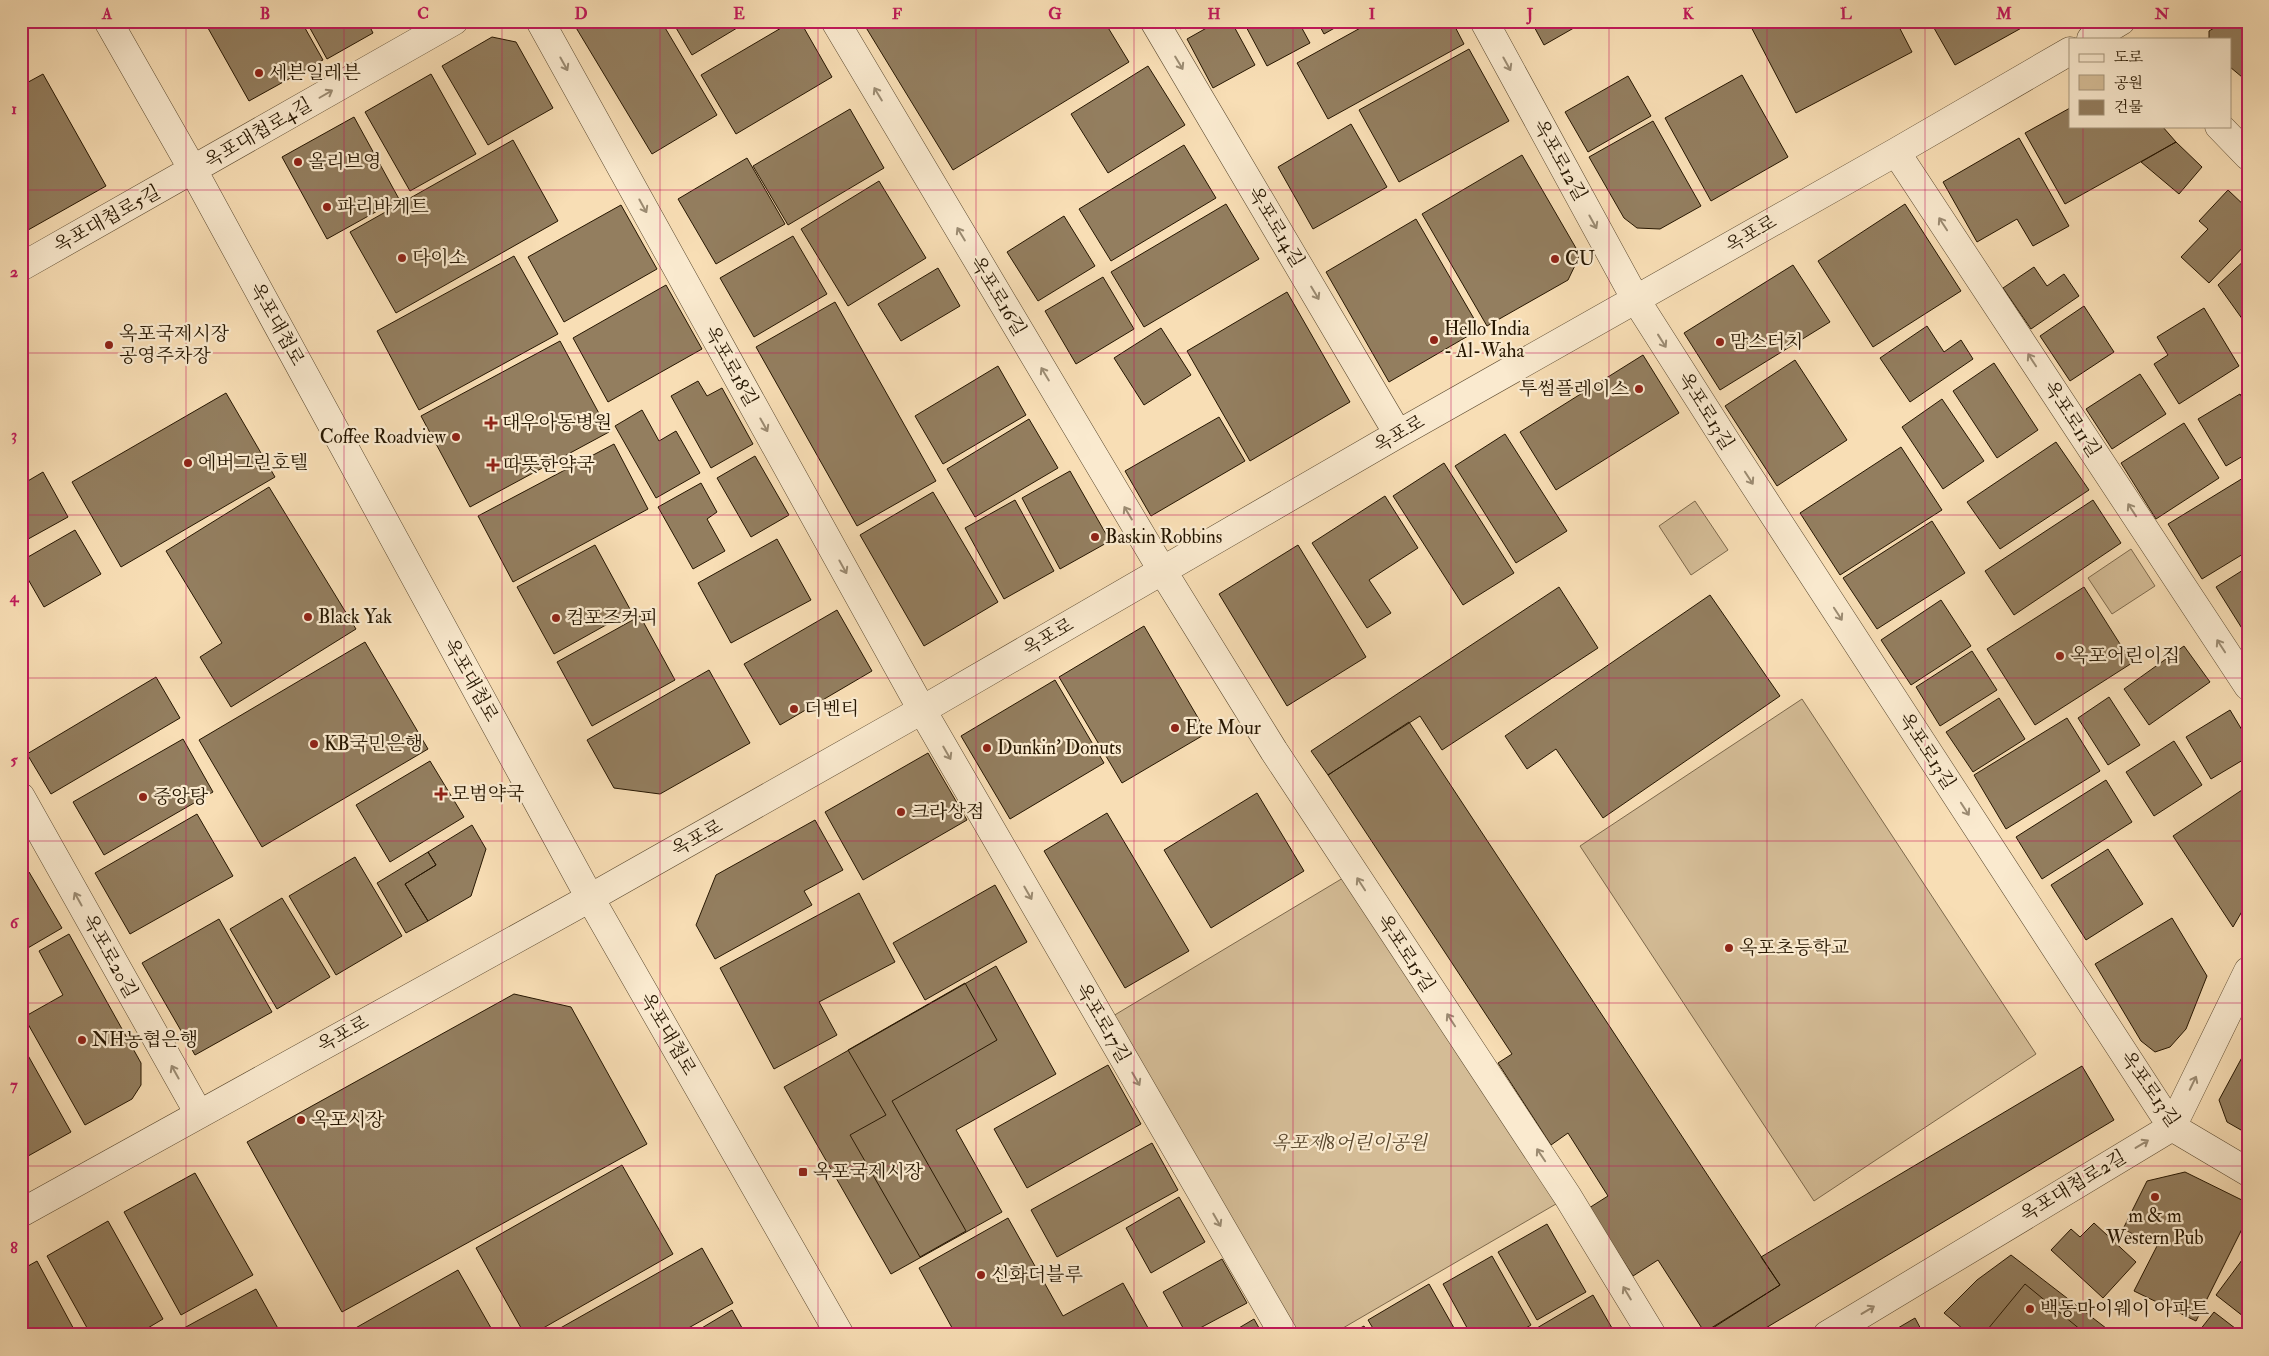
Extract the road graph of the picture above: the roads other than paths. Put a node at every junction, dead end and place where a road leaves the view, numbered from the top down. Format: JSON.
{"nodes":[{"id":1,"x":108,"y":21,"type":"edge"},
{"id":2,"x":454,"y":21,"type":"edge"},
{"id":3,"x":540,"y":21,"type":"edge"},
{"id":4,"x":835,"y":21,"type":"edge"},
{"id":5,"x":1154,"y":21,"type":"edge"},
{"id":6,"x":1484,"y":21,"type":"edge"},
{"id":7,"x":2121,"y":26,"type":"edge"},
{"id":8,"x":2092,"y":38,"type":"edge"},
{"id":9,"x":2069,"y":51,"type":"edge"},
{"id":10,"x":2221,"y":128,"type":"edge"},
{"id":11,"x":1896,"y":152,"type":"junction"},
{"id":12,"x":2248,"y":156,"type":"edge"},
{"id":13,"x":193,"y":170,"type":"junction"},
{"id":14,"x":21,"y":267,"type":"edge"},
{"id":15,"x":1636,"y":300,"type":"junction"},
{"id":16,"x":1398,"y":434,"type":"junction"},
{"id":17,"x":1162,"y":570,"type":"junction"},
{"id":18,"x":2248,"y":686,"type":"edge"},
{"id":19,"x":922,"y":710,"type":"junction"},
{"id":20,"x":21,"y":797,"type":"edge"},
{"id":21,"x":590,"y":898,"type":"junction"},
{"id":22,"x":2248,"y":971,"type":"edge"},
{"id":23,"x":198,"y":1114,"type":"junction"},
{"id":24,"x":2172,"y":1127,"type":"junction"},
{"id":25,"x":2248,"y":1172,"type":"edge"},
{"id":26,"x":21,"y":1213,"type":"edge"},
{"id":27,"x":840,"y":1335,"type":"edge"},
{"id":28,"x":1284,"y":1335,"type":"edge"},
{"id":29,"x":1652,"y":1335,"type":"edge"},
{"id":30,"x":1827,"y":1335,"type":"edge"}],
"edges":[{"from":1,"to":13,"type":"street","name":"옥포대첩로"},
{"from":13,"to":2,"type":"street","name":"옥포대첩로4길","one_way":true},
{"from":3,"to":19,"type":"street","name":"옥포로18길","one_way":true},
{"from":17,"to":4,"type":"street","name":"옥포로16길","one_way":true},
{"from":5,"to":16,"type":"street","name":"옥포로14길","one_way":true},
{"from":6,"to":15,"type":"street","name":"옥포로12길","one_way":true},
{"from":7,"to":8,"type":"street"},
{"from":9,"to":11,"type":"street","name":"옥포로"},
{"from":10,"to":12,"type":"street"},
{"from":11,"to":15,"type":"street","name":"옥포로"},
{"from":18,"to":11,"type":"street","name":"옥포로11길","one_way":true},
{"from":13,"to":14,"type":"street","name":"옥포대첩로5길"},
{"from":13,"to":21,"type":"street","name":"옥포대첩로"},
{"from":15,"to":16,"type":"street","name":"옥포로"},
{"from":15,"to":24,"type":"street","name":"옥포로13길","one_way":true},
{"from":16,"to":17,"type":"street","name":"옥포로"},
{"from":17,"to":19,"type":"street","name":"옥포로"},
{"from":29,"to":17,"type":"street","name":"옥포로15길","one_way":true},
{"from":19,"to":21,"type":"street","name":"옥포로"},
{"from":19,"to":28,"type":"street","name":"옥포로17길","one_way":true},
{"from":23,"to":20,"type":"street","name":"옥포로20길","one_way":true},
{"from":21,"to":23,"type":"street","name":"옥포로"},
{"from":21,"to":27,"type":"street","name":"옥포대첩로"},
{"from":24,"to":22,"type":"street","one_way":true},
{"from":23,"to":26,"type":"street","name":"옥포로"},
{"from":24,"to":25,"type":"street","name":"옥포로13길"},
{"from":30,"to":24,"type":"street","name":"옥포대첩로2길","one_way":true}]}
